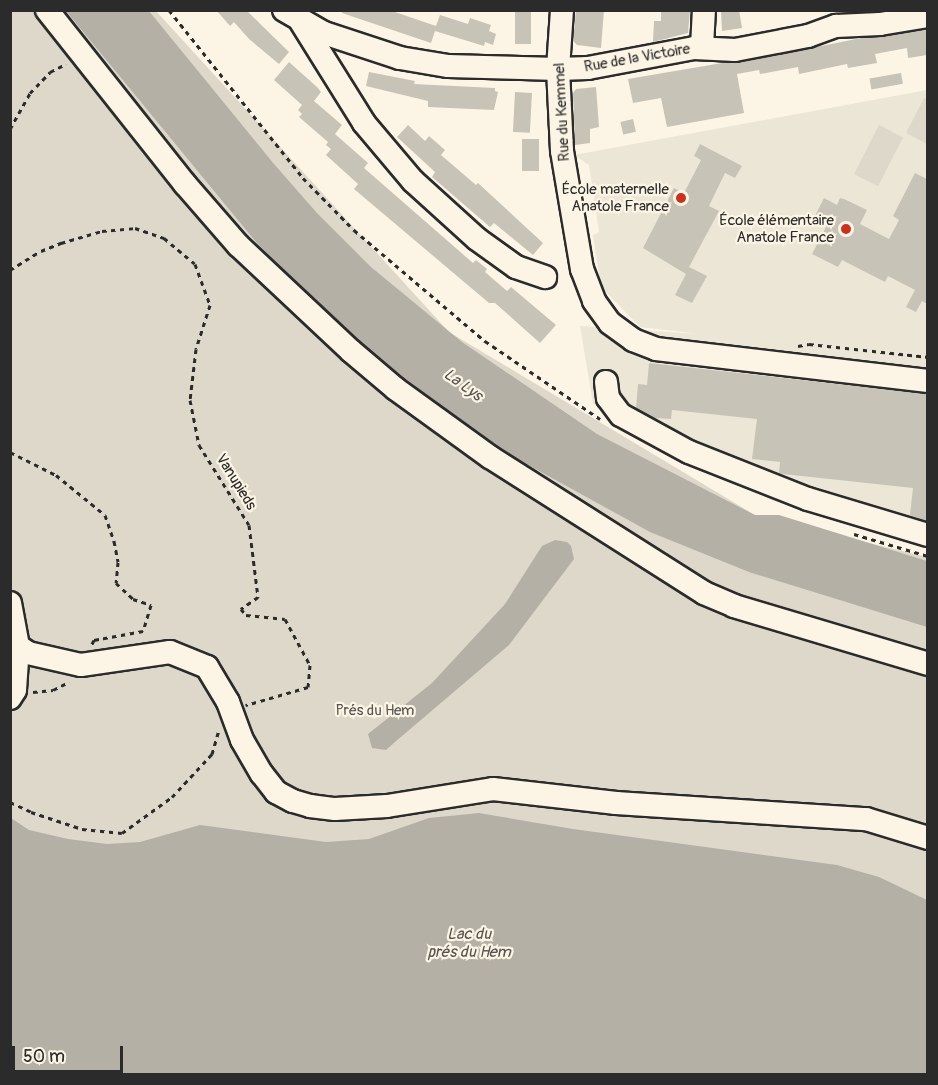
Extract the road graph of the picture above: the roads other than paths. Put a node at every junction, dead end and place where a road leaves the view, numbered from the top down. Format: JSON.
{"nodes":[{"id":1,"x":47,"y":10,"type":"edge"},
{"id":2,"x":562,"y":10,"type":"edge"},
{"id":3,"x":705,"y":10,"type":"edge"},
{"id":4,"x":292,"y":16,"type":"edge"},
{"id":5,"x":927,"y":16,"type":"edge"},
{"id":6,"x":837,"y":18,"type":"edge"},
{"id":7,"x":702,"y":47,"type":"junction"},
{"id":8,"x":558,"y":69,"type":"junction"},
{"id":9,"x":545,"y":277,"type":"dead end"},
{"id":10,"x":771,"y":362,"type":"junction"},
{"id":11,"x":927,"y":369,"type":"edge"},
{"id":12,"x":927,"y":381,"type":"edge"},
{"id":13,"x":606,"y":382,"type":"dead end"},
{"id":14,"x":927,"y":536,"type":"edge"},
{"id":15,"x":10,"y":603,"type":"edge"},
{"id":16,"x":18,"y":646,"type":"junction"},
{"id":17,"x":927,"y":664,"type":"edge"},
{"id":18,"x":19,"y":696,"type":"edge"},
{"id":19,"x":927,"y":838,"type":"edge"}],
"edges":[{"from":1,"to":17,"type":"street"},
{"from":2,"to":8,"type":"street","name":"Rue du Kemmel"},
{"from":3,"to":7,"type":"street"},
{"from":4,"to":8,"type":"street","name":"Rue de la Victoire"},
{"from":4,"to":9,"type":"street"},
{"from":5,"to":6,"type":"street","name":"Rue de la Victoire"},
{"from":6,"to":7,"type":"street","name":"Rue de la Victoire"},
{"from":7,"to":8,"type":"street","name":"Rue de la Victoire"},
{"from":8,"to":10,"type":"street","name":"Rue du Kemmel"},
{"from":10,"to":11,"type":"street","name":"Rue du Kemmel"},
{"from":10,"to":12,"type":"street","name":"Rue du Kemmel"},
{"from":13,"to":14,"type":"street"},
{"from":15,"to":16,"type":"street"},
{"from":16,"to":18,"type":"street"},
{"from":16,"to":19,"type":"street"}]}
